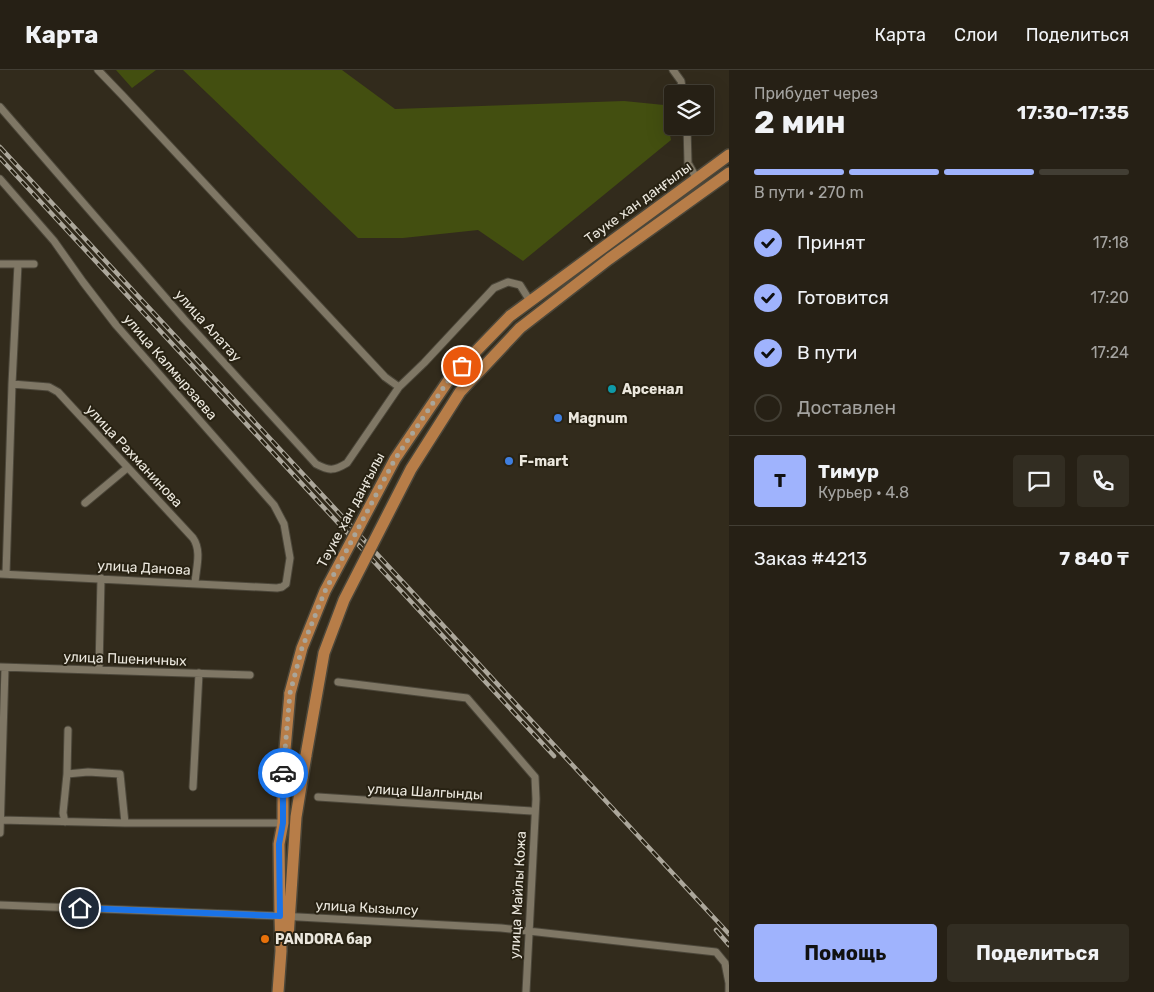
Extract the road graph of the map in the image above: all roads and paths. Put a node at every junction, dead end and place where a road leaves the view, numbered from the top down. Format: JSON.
{"nodes":[{"id":1,"x":98,"y":70,"type":"edge"},
{"id":2,"x":673,"y":70,"type":"edge"},
{"id":3,"x":682,"y":85,"type":"edge"},
{"id":4,"x":0,"y":107,"type":"edge"},
{"id":5,"x":687,"y":135,"type":"edge"},
{"id":6,"x":729,"y":155,"type":"edge"},
{"id":7,"x":715,"y":166,"type":"junction"},
{"id":8,"x":726,"y":175,"type":"edge"},
{"id":9,"x":697,"y":178,"type":"junction"},
{"id":10,"x":0,"y":179,"type":"edge"},
{"id":11,"x":0,"y":264,"type":"edge"},
{"id":12,"x":18,"y":264,"type":"junction"},
{"id":13,"x":34,"y":264,"type":"dead end"},
{"id":14,"x":530,"y":301,"type":"junction"},
{"id":15,"x":12,"y":384,"type":"junction"},
{"id":16,"x":399,"y":387,"type":"junction"},
{"id":17,"x":127,"y":468,"type":"junction"},
{"id":18,"x":86,"y":503,"type":"dead end"},
{"id":19,"x":3,"y":574,"type":"edge"},
{"id":20,"x":102,"y":578,"type":"junction"},
{"id":21,"x":195,"y":583,"type":"junction"},
{"id":22,"x":286,"y":584,"type":"joint"},
{"id":23,"x":2,"y":667,"type":"edge"},
{"id":24,"x":98,"y":670,"type":"junction"},
{"id":25,"x":199,"y":673,"type":"junction"},
{"id":26,"x":250,"y":675,"type":"dead end"},
{"id":27,"x":338,"y":682,"type":"dead end"},
{"id":28,"x":68,"y":730,"type":"dead end"},
{"id":29,"x":67,"y":774,"type":"junction"},
{"id":30,"x":193,"y":787,"type":"dead end"},
{"id":31,"x":318,"y":798,"type":"dead end"},
{"id":32,"x":532,"y":811,"type":"dead end"},
{"id":33,"x":0,"y":820,"type":"edge"},
{"id":34,"x":64,"y":822,"type":"junction"},
{"id":35,"x":126,"y":823,"type":"junction"},
{"id":36,"x":283,"y":823,"type":"junction"},
{"id":37,"x":0,"y":832,"type":"edge"},
{"id":38,"x":0,"y":905,"type":"edge"},
{"id":39,"x":286,"y":914,"type":"junction"},
{"id":40,"x":529,"y":931,"type":"junction"},
{"id":41,"x":278,"y":992,"type":"edge"},
{"id":42,"x":286,"y":992,"type":"edge"},
{"id":43,"x":526,"y":992,"type":"edge"},
{"id":44,"x":729,"y":992,"type":"edge"}],
"edges":[{"from":1,"to":16,"type":"street"},
{"from":2,"to":3,"type":"street"},
{"from":4,"to":16,"type":"street","name":"улица Алатау"},
{"from":5,"to":9,"type":"street"},
{"from":6,"to":7,"type":"main road","name":"Тәуке хан даңғылы"},
{"from":7,"to":8,"type":"main road"},
{"from":7,"to":9,"type":"main road","name":"Тәуке хан даңғылы"},
{"from":8,"to":39,"type":"main road","name":"Тәуке хан даңғылы","bridge":true},
{"from":9,"to":14,"type":"main road","name":"Тәуке хан даңғылы"},
{"from":10,"to":22,"type":"street","name":"улица Калмырзаева"},
{"from":11,"to":12,"type":"street"},
{"from":12,"to":13,"type":"street"},
{"from":12,"to":15,"type":"street"},
{"from":14,"to":16,"type":"street","name":"улица Алатау"},
{"from":14,"to":36,"type":"main road","name":"Тәуке хан даңғылы","bridge":true},
{"from":15,"to":17,"type":"street","name":"улица Рахманинова"},
{"from":15,"to":19,"type":"street"},
{"from":17,"to":18,"type":"street"},
{"from":17,"to":21,"type":"street","name":"улица Рахманинова"},
{"from":19,"to":20,"type":"street","name":"улица Данова"},
{"from":20,"to":21,"type":"street","name":"улица Данова"},
{"from":20,"to":24,"type":"street"},
{"from":21,"to":22,"type":"street","name":"улица Данова"},
{"from":23,"to":24,"type":"street","name":"улица Пшеничных"},
{"from":23,"to":33,"type":"street"},
{"from":24,"to":25,"type":"street","name":"улица Пшеничных"},
{"from":25,"to":26,"type":"street","name":"улица Пшеничных"},
{"from":25,"to":30,"type":"street"},
{"from":27,"to":40,"type":"street","name":"улица Майлы Кожа"},
{"from":28,"to":29,"type":"street"},
{"from":29,"to":34,"type":"street"},
{"from":29,"to":35,"type":"street"},
{"from":31,"to":32,"type":"street","name":"улица Шалгынды"},
{"from":33,"to":34,"type":"street"},
{"from":33,"to":37,"type":"street"},
{"from":34,"to":35,"type":"street"},
{"from":35,"to":36,"type":"street"},
{"from":36,"to":39,"type":"main road","name":"Тәуке хан даңғылы"},
{"from":38,"to":39,"type":"street","name":"улица Кызылсу"},
{"from":39,"to":40,"type":"street","name":"улица Кызылсу"},
{"from":39,"to":41,"type":"main road","name":"Тәуке хан даңғылы"},
{"from":39,"to":42,"type":"main road","name":"Тәуке хан даңғылы"},
{"from":40,"to":43,"type":"street","name":"улица Майлы Кожа"},
{"from":40,"to":44,"type":"street","name":"улица Кызылсу"}]}
